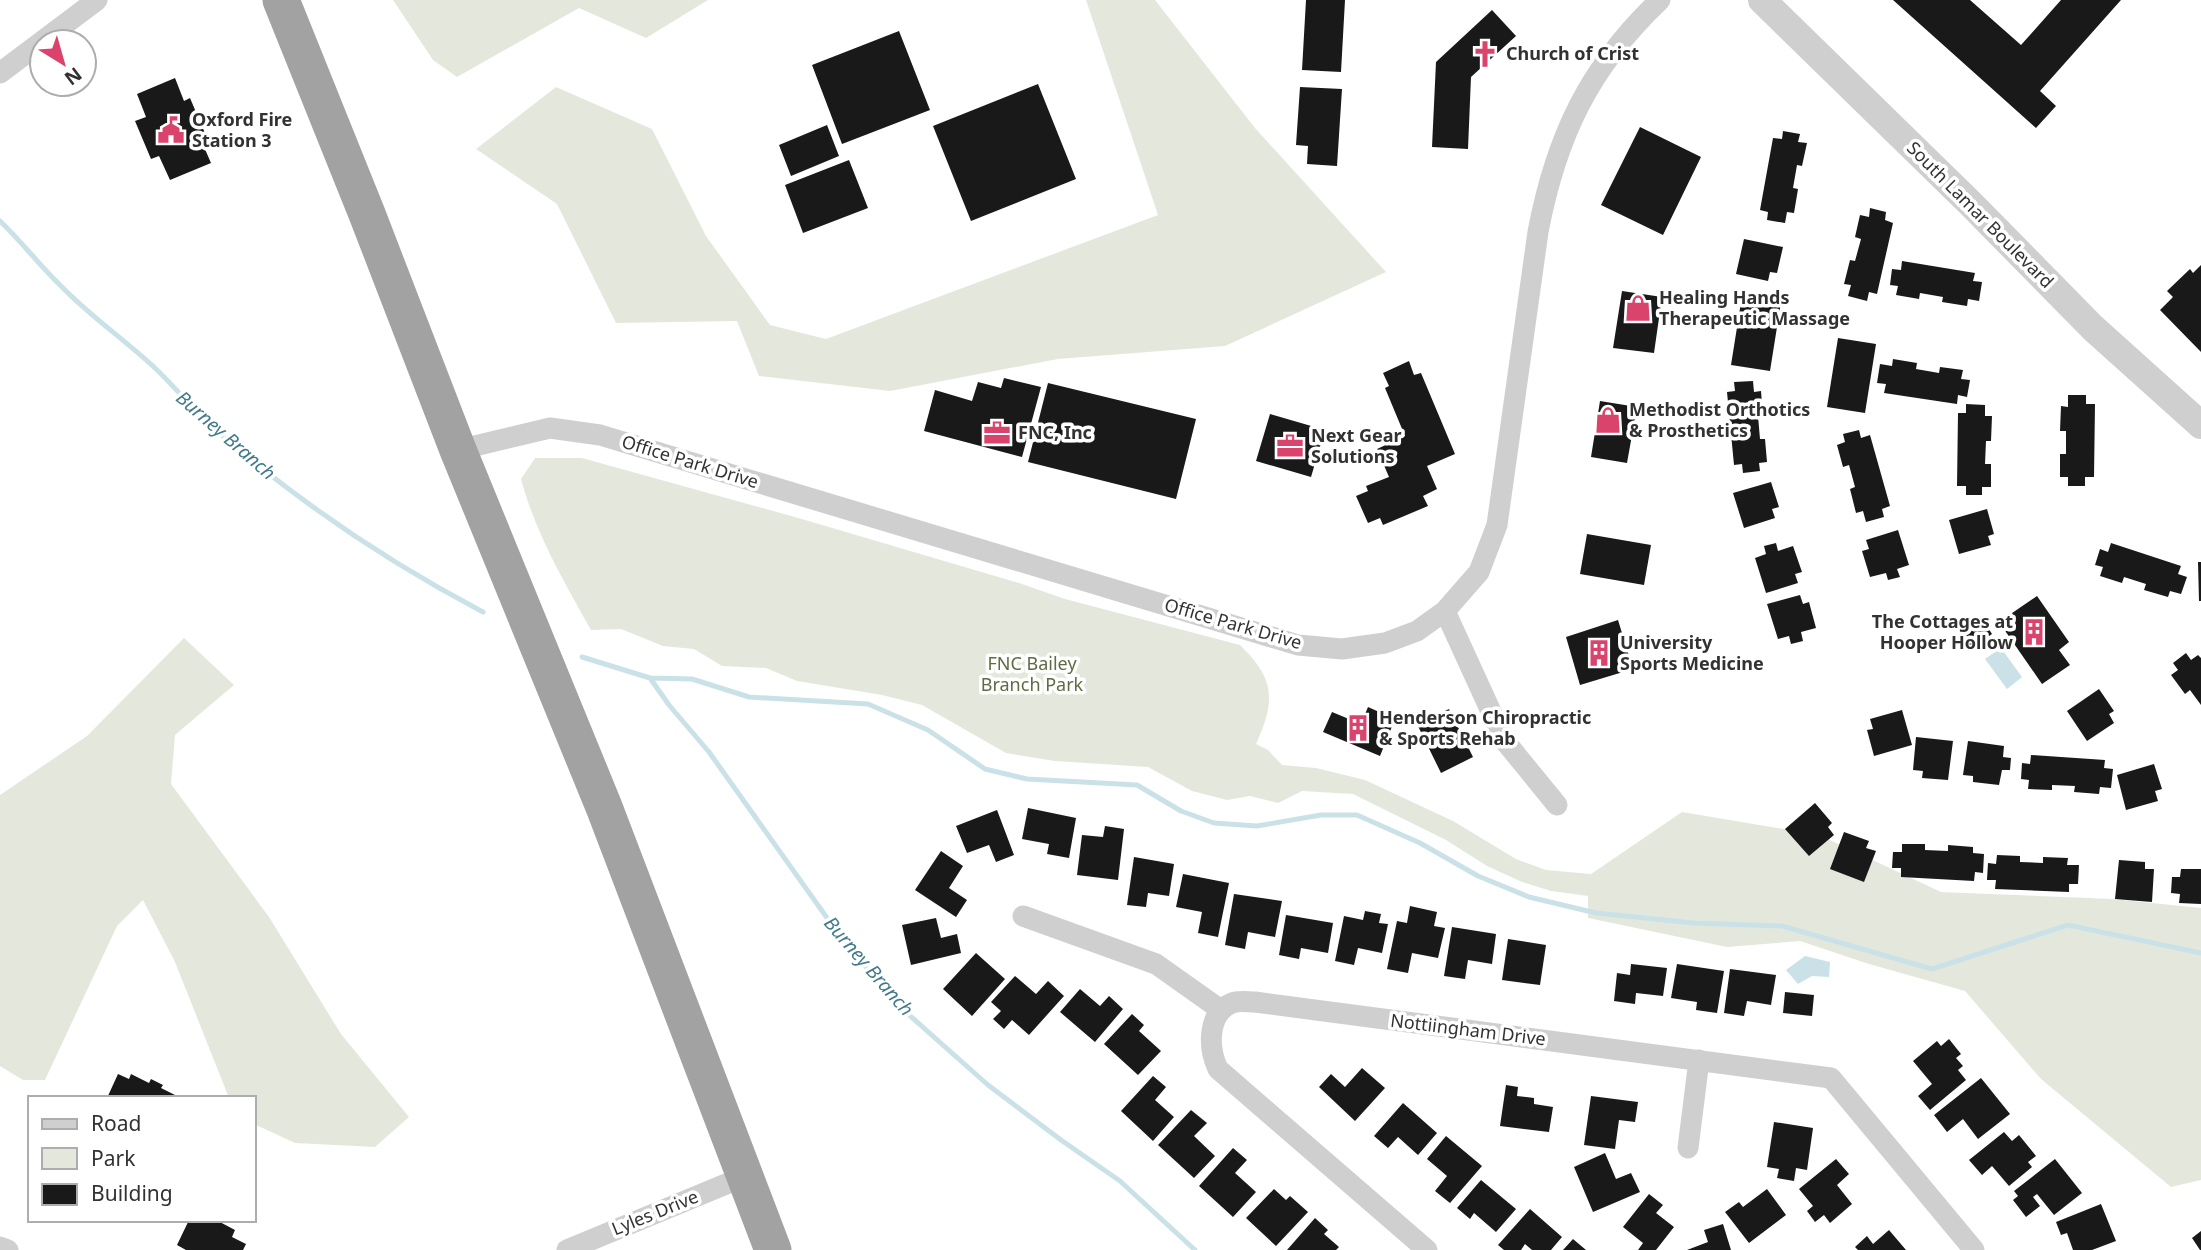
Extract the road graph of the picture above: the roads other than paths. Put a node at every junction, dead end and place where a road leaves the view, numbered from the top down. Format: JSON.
{"nodes":[{"id":1,"x":97,"y":0,"type":"edge"},
{"id":2,"x":281,"y":0,"type":"edge"},
{"id":3,"x":1660,"y":0,"type":"edge"},
{"id":4,"x":1762,"y":0,"type":"edge"},
{"id":5,"x":0,"y":73,"type":"edge"},
{"id":6,"x":2201,"y":425,"type":"edge"},
{"id":7,"x":458,"y":450,"type":"junction"},
{"id":8,"x":1446,"y":611,"type":"junction"},
{"id":9,"x":1557,"y":805,"type":"dead end"},
{"id":10,"x":1023,"y":916,"type":"dead end"},
{"id":11,"x":1221,"y":1010,"type":"junction"},
{"id":12,"x":1699,"y":1060,"type":"junction"},
{"id":13,"x":1688,"y":1148,"type":"dead end"},
{"id":14,"x":743,"y":1177,"type":"junction"},
{"id":15,"x":0,"y":1247,"type":"edge"},
{"id":16,"x":8,"y":1250,"type":"edge"},
{"id":17,"x":566,"y":1250,"type":"edge"},
{"id":18,"x":773,"y":1250,"type":"edge"},
{"id":19,"x":1427,"y":1250,"type":"edge"},
{"id":20,"x":1973,"y":1250,"type":"edge"}],
"edges":[{"from":1,"to":5,"type":"street"},
{"from":2,"to":7,"type":"highway"},
{"from":3,"to":8,"type":"street","name":"Office Park Drive"},
{"from":4,"to":6,"type":"street","name":"South Lamar Boulevard"},
{"from":7,"to":8,"type":"street","name":"Office Park Drive"},
{"from":7,"to":14,"type":"highway"},
{"from":8,"to":9,"type":"street"},
{"from":10,"to":11,"type":"street"},
{"from":11,"to":12,"type":"street","name":"Nottiingham Drive"},
{"from":11,"to":19,"type":"street"},
{"from":12,"to":13,"type":"street"},
{"from":12,"to":20,"type":"street","name":"Nottiingham Drive"},
{"from":14,"to":17,"type":"street","name":"Lyles Drive"},
{"from":14,"to":18,"type":"highway"},
{"from":15,"to":16,"type":"street"}]}
